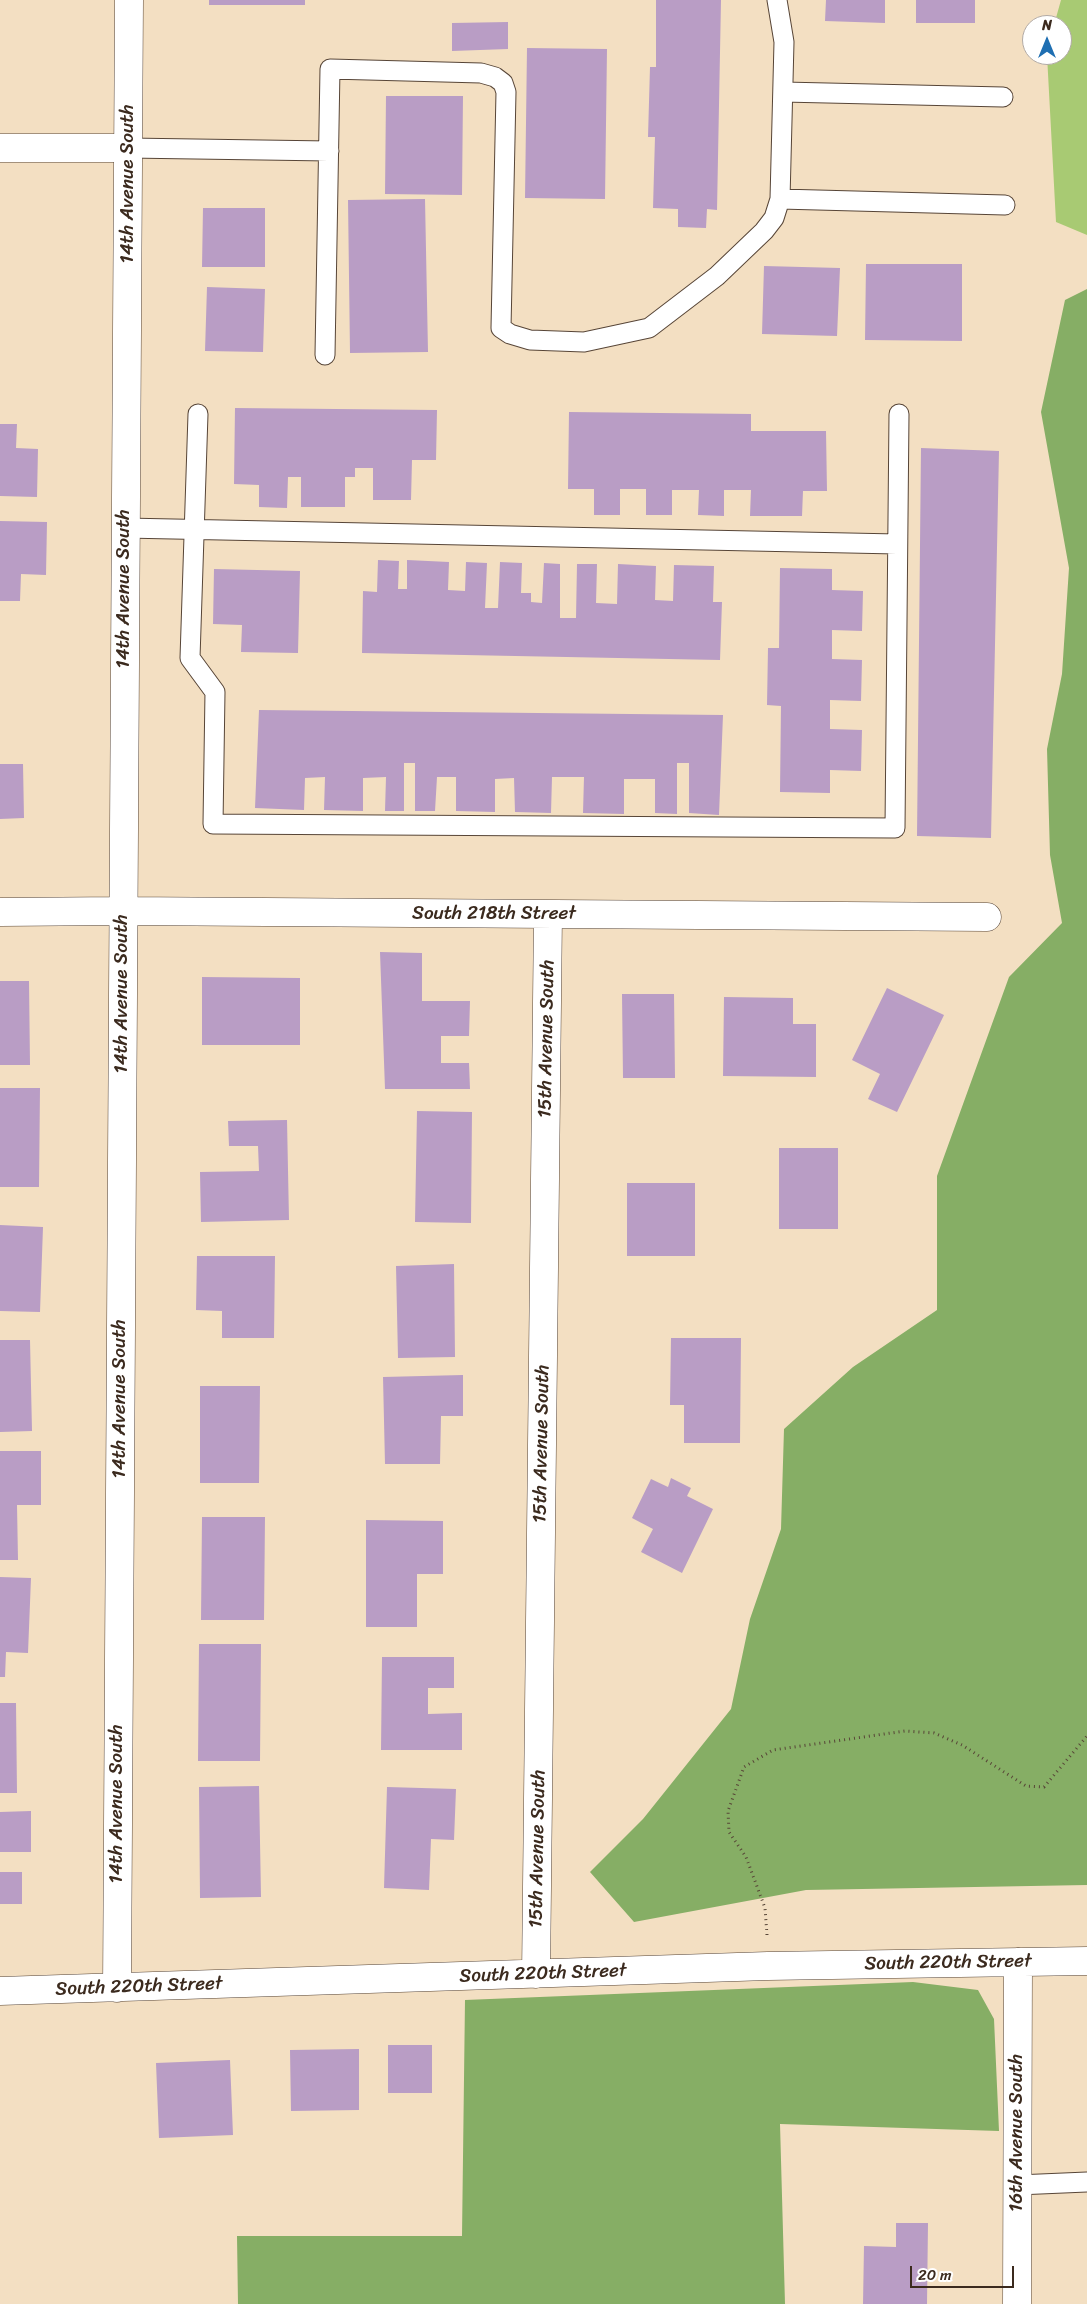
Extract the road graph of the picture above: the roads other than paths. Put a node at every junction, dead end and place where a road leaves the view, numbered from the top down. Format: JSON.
{"nodes":[{"id":1,"x":129,"y":0,"type":"edge"},
{"id":2,"x":776,"y":0,"type":"edge"},
{"id":3,"x":783,"y":92,"type":"junction"},
{"id":4,"x":1003,"y":97,"type":"dead end"},
{"id":5,"x":0,"y":148,"type":"edge"},
{"id":6,"x":128,"y":148,"type":"junction"},
{"id":7,"x":329,"y":151,"type":"junction"},
{"id":8,"x":780,"y":198,"type":"junction"},
{"id":9,"x":1005,"y":205,"type":"dead end"},
{"id":10,"x":325,"y":355,"type":"dead end"},
{"id":11,"x":198,"y":414,"type":"dead end"},
{"id":12,"x":899,"y":414,"type":"dead end"},
{"id":13,"x":125,"y":528,"type":"junction"},
{"id":14,"x":194,"y":529,"type":"junction"},
{"id":15,"x":898,"y":544,"type":"junction"},
{"id":16,"x":122,"y":911,"type":"junction"},
{"id":17,"x":0,"y":912,"type":"edge"},
{"id":18,"x":548,"y":914,"type":"junction"},
{"id":19,"x":987,"y":917,"type":"dead end"},
{"id":20,"x":1087,"y":1961,"type":"edge"},
{"id":21,"x":1018,"y":1962,"type":"junction"},
{"id":22,"x":536,"y":1974,"type":"junction"},
{"id":23,"x":116,"y":1988,"type":"junction"},
{"id":24,"x":0,"y":1991,"type":"edge"},
{"id":25,"x":1087,"y":2182,"type":"edge"},
{"id":26,"x":1017,"y":2185,"type":"junction"},
{"id":27,"x":1017,"y":2304,"type":"edge"}],
"edges":[{"from":1,"to":6,"type":"street","name":"14th Avenue South"},
{"from":2,"to":3,"type":"lane"},
{"from":3,"to":4,"type":"lane"},
{"from":3,"to":8,"type":"lane"},
{"from":5,"to":6,"type":"street"},
{"from":6,"to":7,"type":"lane"},
{"from":6,"to":13,"type":"street","name":"14th Avenue South"},
{"from":7,"to":8,"type":"lane"},
{"from":7,"to":10,"type":"lane"},
{"from":8,"to":9,"type":"lane"},
{"from":11,"to":14,"type":"lane"},
{"from":12,"to":15,"type":"lane"},
{"from":13,"to":14,"type":"lane"},
{"from":13,"to":16,"type":"street","name":"14th Avenue South"},
{"from":14,"to":15,"type":"lane"},
{"from":14,"to":15,"type":"lane"},
{"from":16,"to":17,"type":"street","name":"South 218th Street"},
{"from":16,"to":18,"type":"street","name":"South 218th Street"},
{"from":16,"to":23,"type":"street","name":"14th Avenue South"},
{"from":18,"to":19,"type":"street","name":"South 218th Street"},
{"from":18,"to":22,"type":"street","name":"15th Avenue South"},
{"from":20,"to":21,"type":"street","name":"South 220th Street"},
{"from":21,"to":22,"type":"street","name":"South 220th Street"},
{"from":21,"to":26,"type":"street","name":"16th Avenue South"},
{"from":22,"to":23,"type":"street","name":"South 220th Street"},
{"from":23,"to":24,"type":"street","name":"South 220th Street"},
{"from":25,"to":26,"type":"lane"},
{"from":26,"to":27,"type":"street","name":"16th Avenue South"}]}
